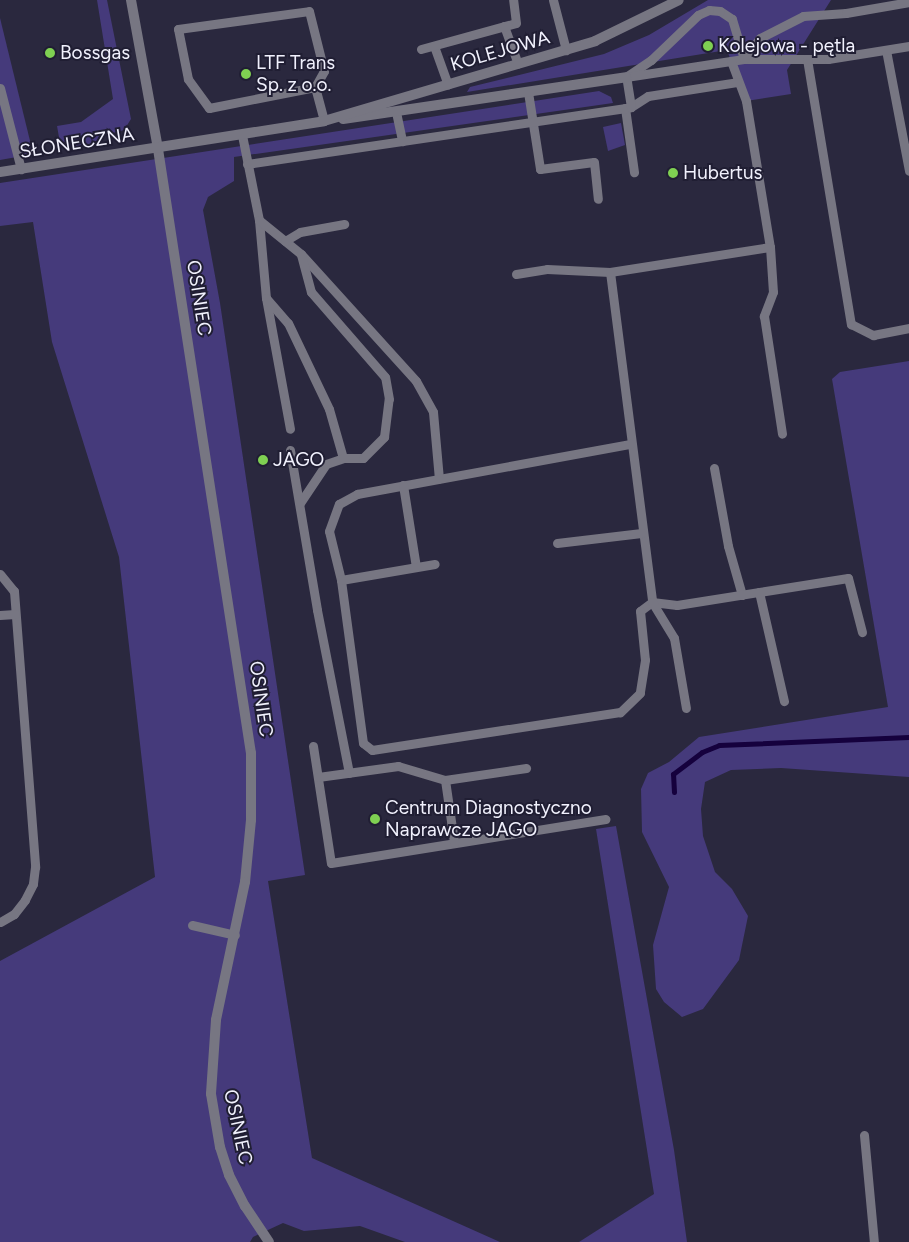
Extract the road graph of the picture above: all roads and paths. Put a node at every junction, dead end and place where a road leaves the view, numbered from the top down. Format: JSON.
{"nodes":[{"id":1,"x":131,"y":0,"type":"edge"},
{"id":2,"x":513,"y":0,"type":"edge"},
{"id":3,"x":679,"y":0,"type":"edge"},
{"id":4,"x":556,"y":1,"type":"edge"},
{"id":5,"x":909,"y":2,"type":"edge"},
{"id":6,"x":504,"y":26,"type":"junction"},
{"id":7,"x":434,"y":46,"type":"junction"},
{"id":8,"x":909,"y":46,"type":"edge"},
{"id":9,"x":421,"y":49,"type":"dead end"},
{"id":10,"x":566,"y":50,"type":"junction"},
{"id":11,"x":886,"y":50,"type":"junction"},
{"id":12,"x":744,"y":59,"type":"junction"},
{"id":13,"x":807,"y":59,"type":"junction"},
{"id":14,"x":731,"y":61,"type":"junction"},
{"id":15,"x":518,"y":64,"type":"junction"},
{"id":16,"x":626,"y":77,"type":"junction"},
{"id":17,"x":737,"y":82,"type":"junction"},
{"id":18,"x":448,"y":85,"type":"junction"},
{"id":19,"x":315,"y":87,"type":"junction"},
{"id":20,"x":0,"y":88,"type":"edge"},
{"id":21,"x":528,"y":92,"type":"junction"},
{"id":22,"x":628,"y":108,"type":"junction"},
{"id":23,"x":396,"y":112,"type":"junction"},
{"id":24,"x":324,"y":121,"type":"junction"},
{"id":25,"x":533,"y":122,"type":"junction"},
{"id":26,"x":242,"y":135,"type":"junction"},
{"id":27,"x":402,"y":141,"type":"junction"},
{"id":28,"x":158,"y":148,"type":"junction"},
{"id":29,"x":247,"y":164,"type":"junction"},
{"id":30,"x":21,"y":169,"type":"junction"},
{"id":31,"x":909,"y":171,"type":"edge"},
{"id":32,"x":0,"y":172,"type":"edge"},
{"id":33,"x":634,"y":172,"type":"dead end"},
{"id":34,"x":598,"y":199,"type":"dead end"},
{"id":35,"x":259,"y":220,"type":"junction"},
{"id":36,"x":344,"y":224,"type":"dead end"},
{"id":37,"x":285,"y":240,"type":"junction"},
{"id":38,"x":770,"y":247,"type":"junction"},
{"id":39,"x":301,"y":254,"type":"junction"},
{"id":40,"x":610,"y":272,"type":"junction"},
{"id":41,"x":516,"y":274,"type":"dead end"},
{"id":42,"x":266,"y":298,"type":"junction"},
{"id":43,"x":909,"y":328,"type":"edge"},
{"id":44,"x":290,"y":429,"type":"dead end"},
{"id":45,"x":782,"y":434,"type":"dead end"},
{"id":46,"x":630,"y":444,"type":"junction"},
{"id":47,"x":290,"y":450,"type":"dead end"},
{"id":48,"x":343,"y":458,"type":"junction"},
{"id":49,"x":714,"y":468,"type":"dead end"},
{"id":50,"x":438,"y":478,"type":"junction"},
{"id":51,"x":403,"y":485,"type":"junction"},
{"id":52,"x":300,"y":502,"type":"junction"},
{"id":53,"x":641,"y":533,"type":"junction"},
{"id":54,"x":557,"y":544,"type":"dead end"},
{"id":55,"x":435,"y":564,"type":"dead end"},
{"id":56,"x":416,"y":567,"type":"junction"},
{"id":57,"x":0,"y":574,"type":"edge"},
{"id":58,"x":341,"y":580,"type":"junction"},
{"id":59,"x":759,"y":592,"type":"junction"},
{"id":60,"x":742,"y":595,"type":"junction"},
{"id":61,"x":652,"y":602,"type":"junction"},
{"id":62,"x":15,"y":614,"type":"junction"},
{"id":63,"x":0,"y":615,"type":"edge"},
{"id":64,"x":862,"y":632,"type":"dead end"},
{"id":65,"x":784,"y":701,"type":"dead end"},
{"id":66,"x":686,"y":708,"type":"dead end"},
{"id":67,"x":313,"y":746,"type":"dead end"},
{"id":68,"x":526,"y":768,"type":"dead end"},
{"id":69,"x":349,"y":773,"type":"junction"},
{"id":70,"x":318,"y":778,"type":"junction"},
{"id":71,"x":445,"y":780,"type":"junction"},
{"id":72,"x":606,"y":819,"type":"dead end"},
{"id":73,"x":454,"y":842,"type":"junction"},
{"id":74,"x":0,"y":922,"type":"edge"},
{"id":75,"x":192,"y":926,"type":"dead end"},
{"id":76,"x":235,"y":935,"type":"junction"},
{"id":77,"x":864,"y":1135,"type":"dead end"},
{"id":78,"x":269,"y":1242,"type":"edge"},
{"id":79,"x":874,"y":1242,"type":"edge"}],
"edges":[{"from":1,"to":28,"type":"street","name":"OSINIEC"},
{"from":2,"to":6,"type":"lane"},
{"from":3,"to":10,"type":"street","name":"KOLEJOWA"},
{"from":4,"to":10,"type":"lane"},
{"from":5,"to":12,"type":"lane"},
{"from":6,"to":7,"type":"lane"},
{"from":6,"to":15,"type":"lane"},
{"from":7,"to":9,"type":"lane"},
{"from":7,"to":18,"type":"lane"},
{"from":8,"to":11,"type":"lane"},
{"from":10,"to":15,"type":"street","name":"KOLEJOWA"},
{"from":11,"to":13,"type":"lane"},
{"from":11,"to":31,"type":"lane"},
{"from":12,"to":13,"type":"lane"},
{"from":12,"to":14,"type":"lane","name":"KOLEJOWA"},
{"from":12,"to":16,"type":"lane","name":"KOLEJOWA"},
{"from":13,"to":43,"type":"lane"},
{"from":14,"to":16,"type":"lane","name":"KOLEJOWA"},
{"from":14,"to":17,"type":"lane"},
{"from":15,"to":18,"type":"street","name":"KOLEJOWA"},
{"from":16,"to":21,"type":"street","name":"KOLEJOWA"},
{"from":16,"to":22,"type":"lane"},
{"from":17,"to":22,"type":"lane"},
{"from":17,"to":38,"type":"lane"},
{"from":18,"to":24,"type":"street","name":"KOLEJOWA"},
{"from":19,"to":19,"type":"lane"},
{"from":19,"to":24,"type":"lane"},
{"from":20,"to":30,"type":"lane"},
{"from":21,"to":23,"type":"street","name":"KOLEJOWA"},
{"from":21,"to":25,"type":"lane"},
{"from":22,"to":25,"type":"lane"},
{"from":22,"to":33,"type":"lane"},
{"from":23,"to":24,"type":"street","name":"KOLEJOWA"},
{"from":23,"to":27,"type":"lane"},
{"from":24,"to":26,"type":"street","name":"KOLEJOWA"},
{"from":25,"to":27,"type":"lane"},
{"from":25,"to":34,"type":"lane"},
{"from":26,"to":28,"type":"street","name":"KOLEJOWA"},
{"from":26,"to":29,"type":"lane"},
{"from":27,"to":29,"type":"lane"},
{"from":28,"to":30,"type":"street","name":"SŁONECZNA"},
{"from":28,"to":76,"type":"street","name":"OSINIEC"},
{"from":29,"to":35,"type":"lane"},
{"from":30,"to":32,"type":"street","name":"SŁONECZNA"},
{"from":35,"to":37,"type":"lane"},
{"from":35,"to":42,"type":"lane"},
{"from":36,"to":37,"type":"lane"},
{"from":37,"to":39,"type":"lane"},
{"from":38,"to":40,"type":"lane"},
{"from":38,"to":45,"type":"lane"},
{"from":39,"to":48,"type":"lane"},
{"from":39,"to":50,"type":"lane"},
{"from":40,"to":41,"type":"lane"},
{"from":40,"to":46,"type":"lane"},
{"from":42,"to":44,"type":"lane"},
{"from":42,"to":48,"type":"lane"},
{"from":46,"to":50,"type":"lane"},
{"from":46,"to":53,"type":"lane"},
{"from":47,"to":52,"type":"lane"},
{"from":48,"to":52,"type":"lane"},
{"from":49,"to":60,"type":"lane"},
{"from":50,"to":51,"type":"lane"},
{"from":51,"to":56,"type":"lane"},
{"from":51,"to":58,"type":"lane"},
{"from":52,"to":69,"type":"lane"},
{"from":53,"to":54,"type":"lane"},
{"from":53,"to":61,"type":"lane"},
{"from":55,"to":56,"type":"lane"},
{"from":56,"to":58,"type":"lane"},
{"from":57,"to":62,"type":"lane"},
{"from":58,"to":61,"type":"lane"},
{"from":59,"to":60,"type":"lane"},
{"from":59,"to":64,"type":"lane"},
{"from":59,"to":65,"type":"lane"},
{"from":60,"to":61,"type":"lane"},
{"from":61,"to":66,"type":"lane"},
{"from":62,"to":63,"type":"lane"},
{"from":62,"to":74,"type":"lane"},
{"from":67,"to":70,"type":"lane"},
{"from":68,"to":71,"type":"lane"},
{"from":69,"to":70,"type":"lane"},
{"from":69,"to":71,"type":"lane"},
{"from":70,"to":73,"type":"lane"},
{"from":71,"to":73,"type":"lane"},
{"from":72,"to":73,"type":"lane"},
{"from":75,"to":76,"type":"lane"},
{"from":76,"to":78,"type":"street","name":"OSINIEC"},
{"from":77,"to":79,"type":"lane"}]}
